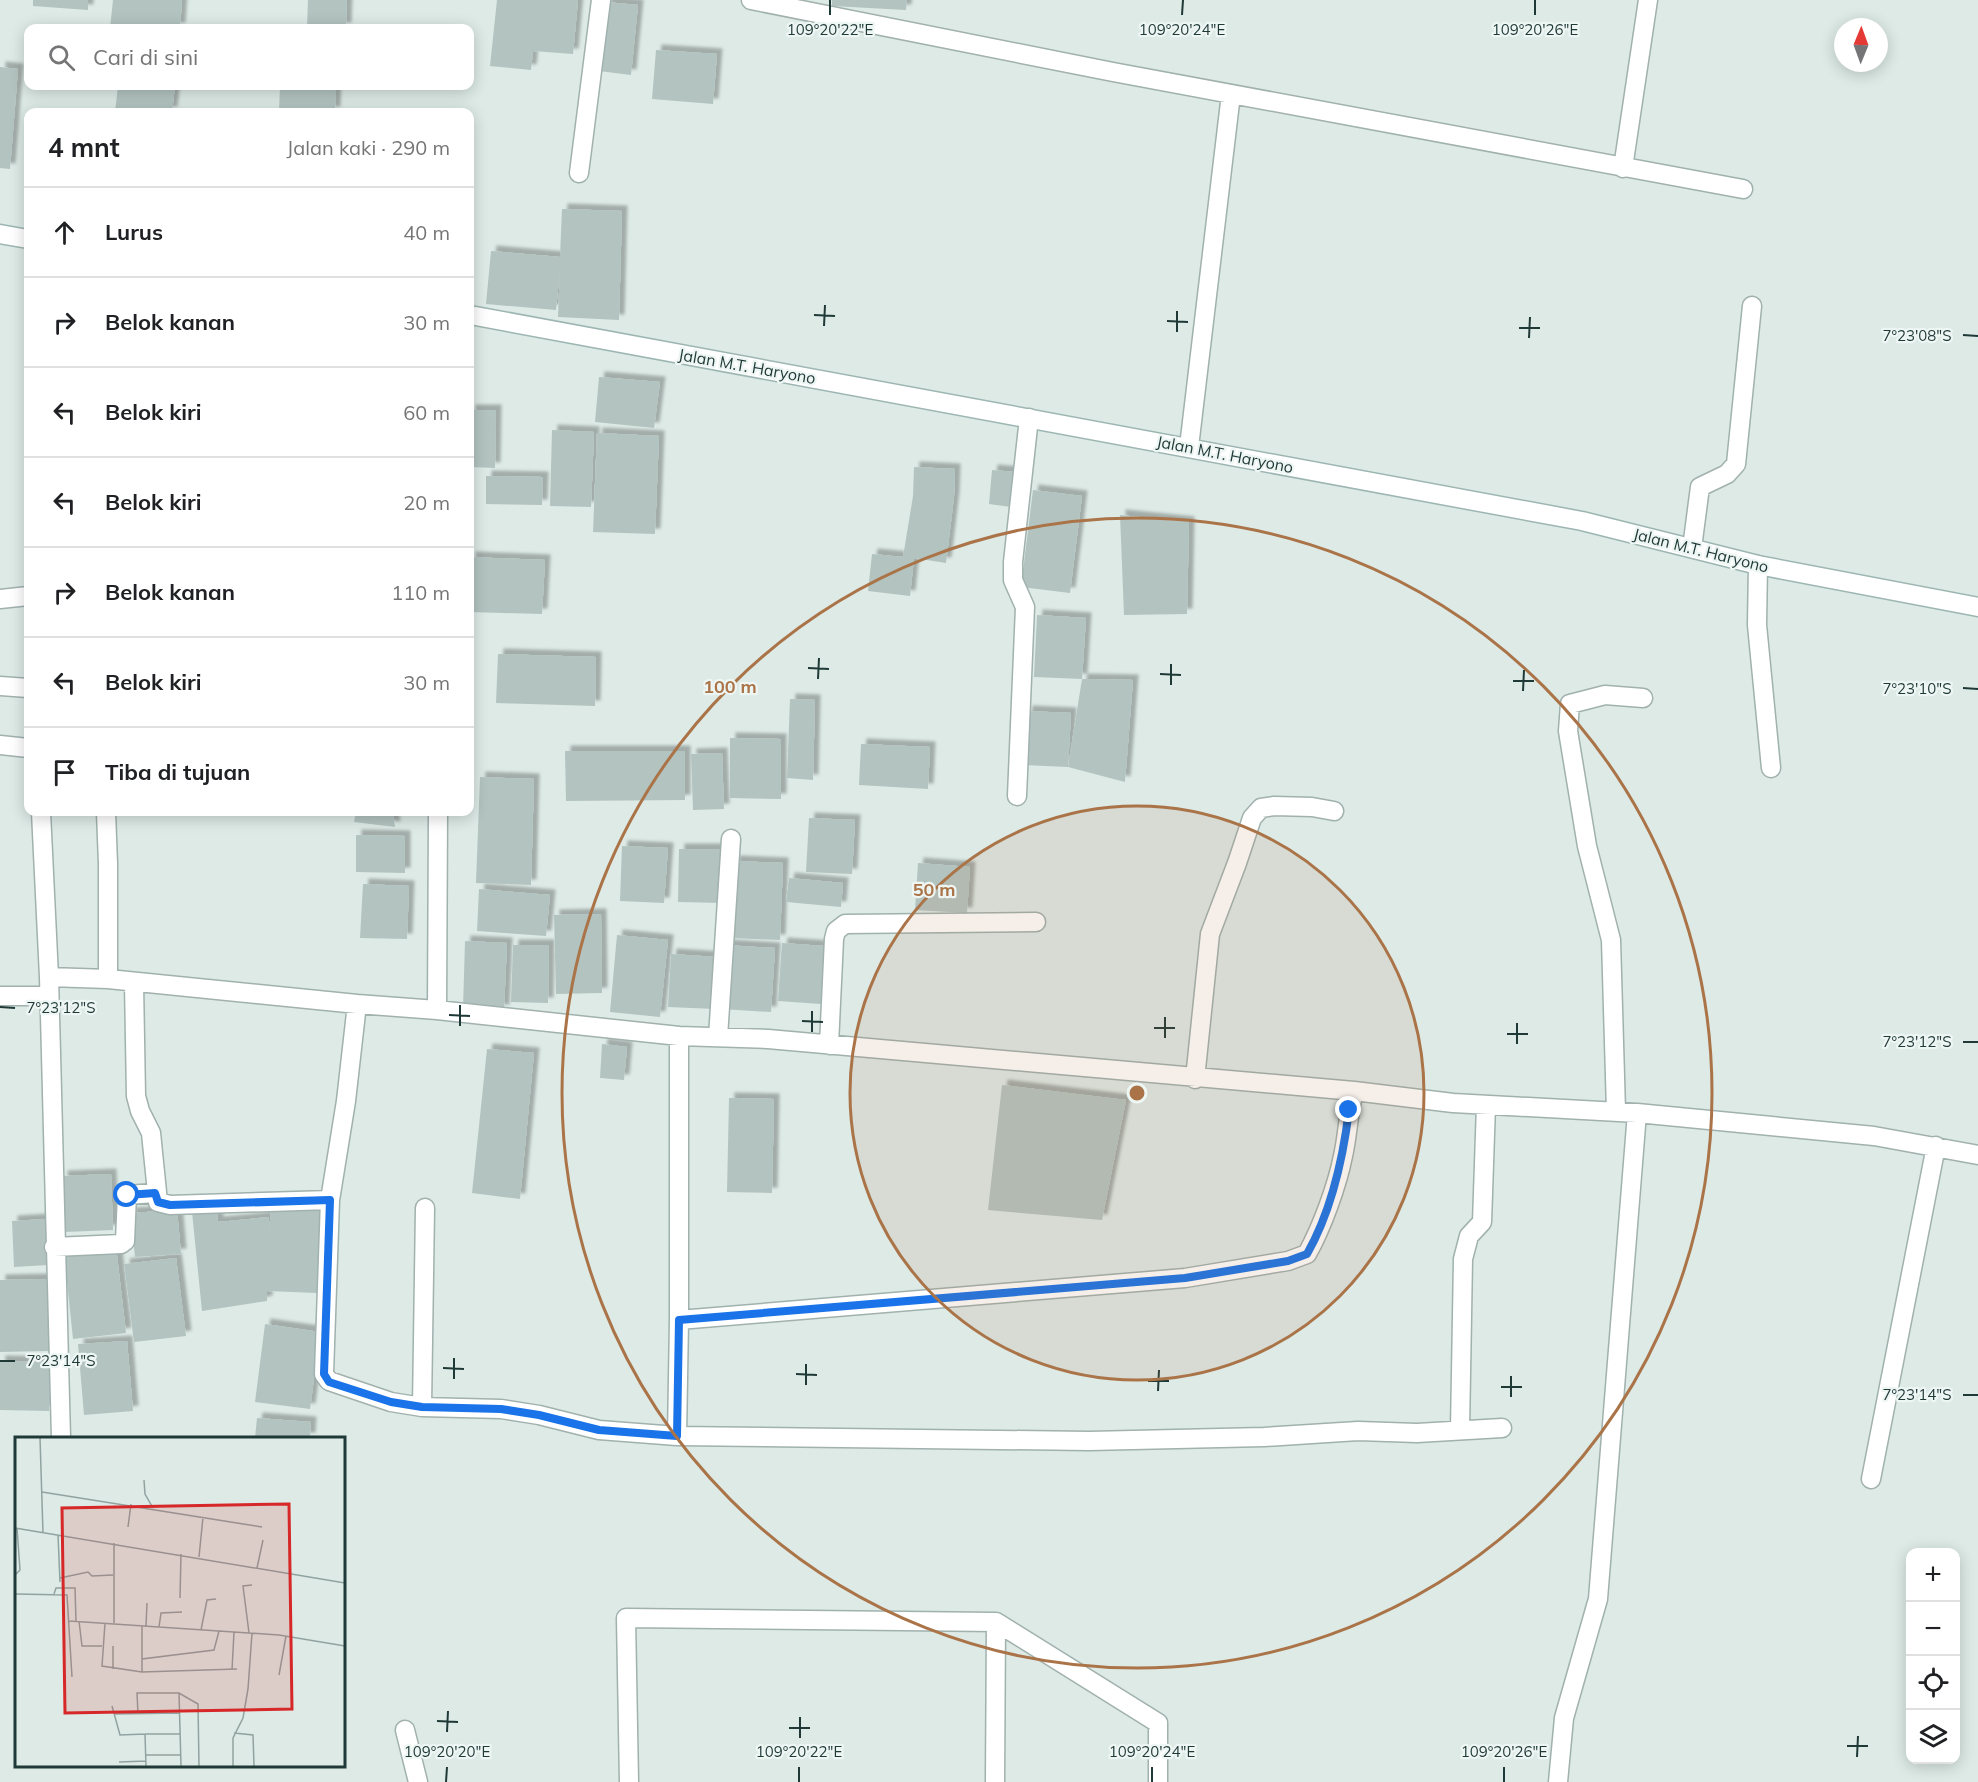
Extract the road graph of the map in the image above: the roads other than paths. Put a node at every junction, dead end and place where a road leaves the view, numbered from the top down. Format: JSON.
{"nodes":[{"id":1,"x":601,"y":0,"type":"edge"},
{"id":2,"x":751,"y":0,"type":"edge"},
{"id":3,"x":1647,"y":0,"type":"edge"},
{"id":4,"x":796,"y":5,"type":"edge"},
{"id":5,"x":1231,"y":94,"type":"junction"},
{"id":6,"x":1623,"y":168,"type":"junction"},
{"id":7,"x":579,"y":173,"type":"dead end"},
{"id":8,"x":1743,"y":189,"type":"dead end"},
{"id":9,"x":0,"y":234,"type":"edge"},
{"id":10,"x":24,"y":238,"type":"edge"},
{"id":11,"x":1752,"y":306,"type":"dead end"},
{"id":12,"x":474,"y":316,"type":"edge"},
{"id":13,"x":1029,"y":418,"type":"junction"},
{"id":14,"x":1189,"y":447,"type":"junction"},
{"id":15,"x":1692,"y":548,"type":"junction"},
{"id":16,"x":1758,"y":565,"type":"junction"},
{"id":17,"x":24,"y":596,"type":"edge"},
{"id":18,"x":0,"y":599,"type":"edge"},
{"id":19,"x":1978,"y":607,"type":"edge"},
{"id":20,"x":0,"y":686,"type":"edge"},
{"id":21,"x":24,"y":688,"type":"edge"},
{"id":22,"x":1643,"y":698,"type":"dead end"},
{"id":23,"x":0,"y":745,"type":"edge"},
{"id":24,"x":24,"y":748,"type":"edge"},
{"id":25,"x":1771,"y":768,"type":"dead end"},
{"id":26,"x":1017,"y":796,"type":"dead end"},
{"id":27,"x":1334,"y":811,"type":"dead end"},
{"id":28,"x":40,"y":816,"type":"edge"},
{"id":29,"x":106,"y":816,"type":"edge"},
{"id":30,"x":438,"y":816,"type":"edge"},
{"id":31,"x":731,"y":839,"type":"dead end"},
{"id":32,"x":1036,"y":922,"type":"dead end"},
{"id":33,"x":49,"y":977,"type":"junction"},
{"id":34,"x":108,"y":979,"type":"junction"},
{"id":35,"x":134,"y":983,"type":"junction"},
{"id":36,"x":0,"y":996,"type":"edge"},
{"id":37,"x":49,"y":996,"type":"junction"},
{"id":38,"x":357,"y":1004,"type":"junction"},
{"id":39,"x":437,"y":1010,"type":"junction"},
{"id":40,"x":678,"y":1036,"type":"junction"},
{"id":41,"x":718,"y":1037,"type":"junction"},
{"id":42,"x":829,"y":1045,"type":"junction"},
{"id":43,"x":1195,"y":1079,"type":"junction"},
{"id":44,"x":1354,"y":1091,"type":"junction"},
{"id":45,"x":1486,"y":1105,"type":"junction"},
{"id":46,"x":1616,"y":1112,"type":"junction"},
{"id":47,"x":1637,"y":1113,"type":"junction"},
{"id":48,"x":1936,"y":1146,"type":"junction"},
{"id":49,"x":1978,"y":1155,"type":"edge"},
{"id":50,"x":155,"y":1193,"type":"junction"},
{"id":51,"x":330,"y":1200,"type":"junction"},
{"id":52,"x":425,"y":1208,"type":"dead end"},
{"id":53,"x":54,"y":1247,"type":"junction"},
{"id":54,"x":679,"y":1320,"type":"junction"},
{"id":55,"x":422,"y":1407,"type":"junction"},
{"id":56,"x":1502,"y":1428,"type":"dead end"},
{"id":57,"x":1460,"y":1430,"type":"junction"},
{"id":58,"x":677,"y":1436,"type":"junction"},
{"id":59,"x":61,"y":1437,"type":"edge"},
{"id":60,"x":1871,"y":1479,"type":"dead end"},
{"id":61,"x":996,"y":1622,"type":"junction"},
{"id":62,"x":405,"y":1731,"type":"dead end"},
{"id":63,"x":418,"y":1782,"type":"edge"},
{"id":64,"x":629,"y":1782,"type":"edge"},
{"id":65,"x":995,"y":1782,"type":"edge"},
{"id":66,"x":1158,"y":1782,"type":"edge"},
{"id":67,"x":1558,"y":1782,"type":"edge"}],
"edges":[{"from":1,"to":7,"type":"street"},
{"from":2,"to":4,"type":"street"},
{"from":3,"to":6,"type":"street"},
{"from":4,"to":5,"type":"street"},
{"from":5,"to":6,"type":"street"},
{"from":5,"to":14,"type":"street"},
{"from":6,"to":8,"type":"street"},
{"from":9,"to":10,"type":"street"},
{"from":11,"to":15,"type":"street"},
{"from":12,"to":13,"type":"street","name":"Jalan M.T. Haryono"},
{"from":13,"to":14,"type":"street","name":"Jalan M.T. Haryono"},
{"from":13,"to":26,"type":"street"},
{"from":14,"to":15,"type":"street","name":"Jalan M.T. Haryono"},
{"from":15,"to":16,"type":"street","name":"Jalan M.T. Haryono"},
{"from":16,"to":19,"type":"street","name":"Jalan M.T. Haryono"},
{"from":16,"to":25,"type":"street"},
{"from":17,"to":18,"type":"street"},
{"from":20,"to":21,"type":"street"},
{"from":22,"to":46,"type":"street"},
{"from":23,"to":24,"type":"street"},
{"from":27,"to":43,"type":"street"},
{"from":28,"to":33,"type":"street"},
{"from":29,"to":34,"type":"street"},
{"from":30,"to":39,"type":"street"},
{"from":31,"to":41,"type":"street"},
{"from":32,"to":42,"type":"street"},
{"from":33,"to":34,"type":"street"},
{"from":33,"to":37,"type":"street"},
{"from":34,"to":35,"type":"street"},
{"from":35,"to":38,"type":"street"},
{"from":35,"to":50,"type":"street"},
{"from":36,"to":37,"type":"street"},
{"from":37,"to":53,"type":"street"},
{"from":38,"to":39,"type":"street"},
{"from":38,"to":51,"type":"street"},
{"from":39,"to":40,"type":"street"},
{"from":40,"to":41,"type":"street"},
{"from":40,"to":54,"type":"street"},
{"from":41,"to":42,"type":"street"},
{"from":42,"to":43,"type":"street"},
{"from":43,"to":44,"type":"street"},
{"from":44,"to":45,"type":"street"},
{"from":44,"to":54,"type":"street"},
{"from":45,"to":46,"type":"street"},
{"from":45,"to":57,"type":"street"},
{"from":46,"to":47,"type":"street"},
{"from":47,"to":48,"type":"street"},
{"from":47,"to":67,"type":"street"},
{"from":48,"to":49,"type":"street"},
{"from":48,"to":60,"type":"street"},
{"from":50,"to":51,"type":"street"},
{"from":50,"to":53,"type":"street"},
{"from":51,"to":55,"type":"street"},
{"from":52,"to":55,"type":"street"},
{"from":53,"to":59,"type":"street"},
{"from":54,"to":58,"type":"street"},
{"from":55,"to":58,"type":"street"},
{"from":56,"to":57,"type":"street"},
{"from":57,"to":58,"type":"street"},
{"from":61,"to":64,"type":"street"},
{"from":61,"to":65,"type":"street"},
{"from":61,"to":66,"type":"street"},
{"from":62,"to":63,"type":"street"}]}
